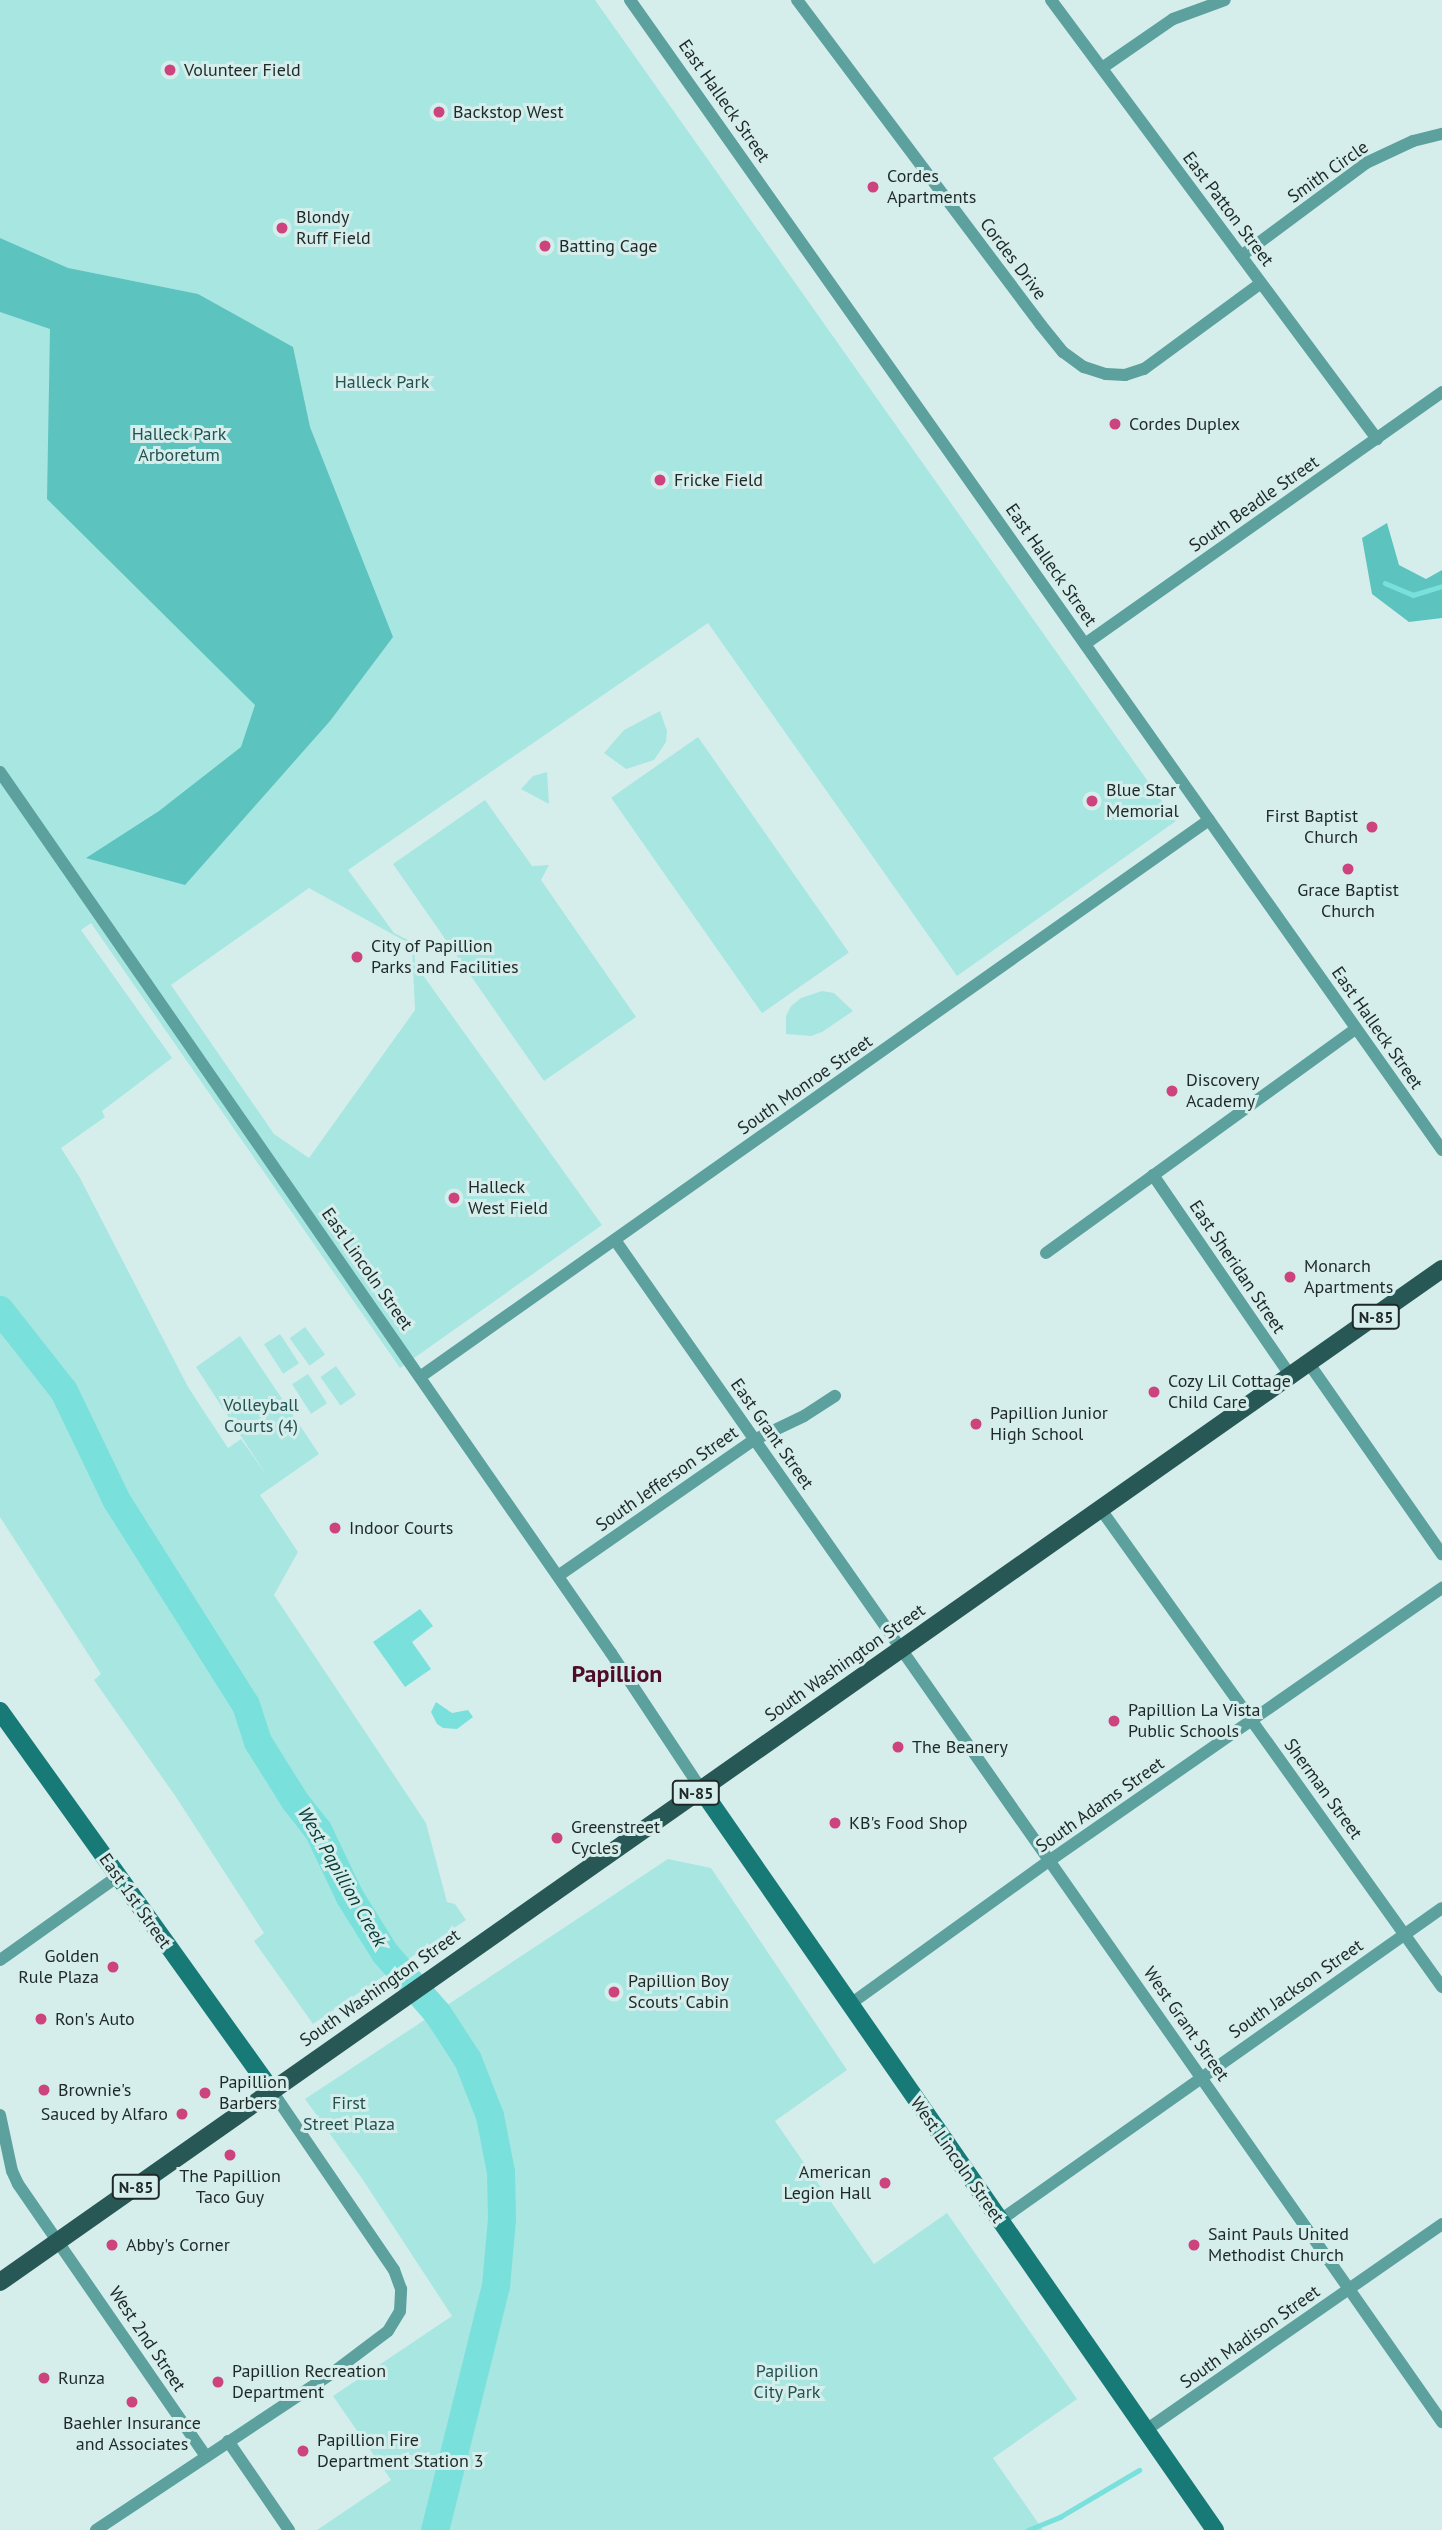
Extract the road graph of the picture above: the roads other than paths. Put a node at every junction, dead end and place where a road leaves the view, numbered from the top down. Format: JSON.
{"nodes":[{"id":1,"x":630,"y":0,"type":"edge"},
{"id":2,"x":797,"y":0,"type":"edge"},
{"id":3,"x":1051,"y":0,"type":"edge"},
{"id":4,"x":1225,"y":0,"type":"edge"},
{"id":5,"x":1102,"y":68,"type":"junction"},
{"id":6,"x":1442,"y":134,"type":"edge"},
{"id":7,"x":1241,"y":256,"type":"junction"},
{"id":8,"x":1261,"y":283,"type":"junction"},
{"id":9,"x":1442,"y":392,"type":"edge"},
{"id":10,"x":1377,"y":439,"type":"junction"},
{"id":11,"x":1085,"y":644,"type":"junction"},
{"id":12,"x":0,"y":772,"type":"edge"},
{"id":13,"x":1209,"y":820,"type":"junction"},
{"id":14,"x":1355,"y":1029,"type":"junction"},
{"id":15,"x":1442,"y":1150,"type":"edge"},
{"id":16,"x":1153,"y":1175,"type":"junction"},
{"id":17,"x":615,"y":1240,"type":"junction"},
{"id":18,"x":1046,"y":1253,"type":"dead end"},
{"id":19,"x":1442,"y":1269,"type":"edge"},
{"id":20,"x":1310,"y":1365,"type":"junction"},
{"id":21,"x":420,"y":1377,"type":"junction"},
{"id":22,"x":1292,"y":1378,"type":"junction"},
{"id":23,"x":835,"y":1396,"type":"dead end"},
{"id":24,"x":754,"y":1440,"type":"junction"},
{"id":25,"x":1102,"y":1511,"type":"junction"},
{"id":26,"x":1442,"y":1554,"type":"edge"},
{"id":27,"x":558,"y":1576,"type":"junction"},
{"id":28,"x":1442,"y":1588,"type":"edge"},
{"id":29,"x":900,"y":1648,"type":"junction"},
{"id":30,"x":0,"y":1711,"type":"edge"},
{"id":31,"x":1251,"y":1720,"type":"junction"},
{"id":32,"x":701,"y":1789,"type":"junction"},
{"id":33,"x":1049,"y":1861,"type":"junction"},
{"id":34,"x":118,"y":1876,"type":"junction"},
{"id":35,"x":1442,"y":1908,"type":"edge"},
{"id":36,"x":1405,"y":1934,"type":"junction"},
{"id":37,"x":0,"y":1960,"type":"edge"},
{"id":38,"x":1442,"y":1987,"type":"edge"},
{"id":39,"x":849,"y":2005,"type":"junction"},
{"id":40,"x":1202,"y":2078,"type":"junction"},
{"id":41,"x":272,"y":2091,"type":"junction"},
{"id":42,"x":0,"y":2115,"type":"edge"},
{"id":43,"x":999,"y":2221,"type":"junction"},
{"id":44,"x":1442,"y":2224,"type":"edge"},
{"id":45,"x":58,"y":2242,"type":"junction"},
{"id":46,"x":0,"y":2282,"type":"edge"},
{"id":47,"x":1349,"y":2289,"type":"junction"},
{"id":48,"x":1442,"y":2422,"type":"edge"},
{"id":49,"x":1146,"y":2430,"type":"junction"},
{"id":50,"x":228,"y":2441,"type":"junction"},
{"id":51,"x":206,"y":2457,"type":"junction"},
{"id":52,"x":96,"y":2530,"type":"edge"},
{"id":53,"x":289,"y":2530,"type":"edge"},
{"id":54,"x":1215,"y":2530,"type":"edge"}],
"edges":[{"from":1,"to":11,"type":"street","name":"East Halleck Street"},
{"from":2,"to":8,"type":"street","name":"Cordes Drive"},
{"from":3,"to":5,"type":"street","name":"East Patton Street"},
{"from":4,"to":5,"type":"street"},
{"from":5,"to":7,"type":"street","name":"East Patton Street"},
{"from":6,"to":7,"type":"street","name":"Smith Circle"},
{"from":7,"to":8,"type":"street","name":"East Patton Street"},
{"from":8,"to":10,"type":"street","name":"East Patton Street"},
{"from":9,"to":10,"type":"street","name":"South Beadle Street"},
{"from":10,"to":11,"type":"street","name":"South Beadle Street"},
{"from":11,"to":13,"type":"street","name":"East Halleck Street"},
{"from":12,"to":21,"type":"street","name":"East Lincoln Street"},
{"from":13,"to":14,"type":"street","name":"East Halleck Street"},
{"from":13,"to":17,"type":"street","name":"South Monroe Street"},
{"from":14,"to":15,"type":"street","name":"East Halleck Street"},
{"from":14,"to":16,"type":"street"},
{"from":16,"to":18,"type":"street"},
{"from":16,"to":22,"type":"street","name":"East Sheridan Street"},
{"from":17,"to":21,"type":"street","name":"South Monroe Street"},
{"from":17,"to":24,"type":"street","name":"East Grant Street"},
{"from":19,"to":20,"type":"main road","name":"South Washington Street","number":"N-85"},
{"from":20,"to":22,"type":"main road","name":"South Washington Street","number":"N-85"},
{"from":20,"to":26,"type":"street"},
{"from":21,"to":27,"type":"street","name":"East Lincoln Street"},
{"from":22,"to":25,"type":"main road","name":"South Washington Street","number":"N-85"},
{"from":23,"to":24,"type":"street","name":"South Jefferson Street"},
{"from":24,"to":27,"type":"street","name":"South Jefferson Street"},
{"from":24,"to":29,"type":"street","name":"East Grant Street"},
{"from":25,"to":29,"type":"main road","name":"South Washington Street","number":"N-85"},
{"from":25,"to":31,"type":"street","name":"Sherman Street"},
{"from":27,"to":32,"type":"street","name":"East Lincoln Street"},
{"from":28,"to":31,"type":"street","name":"South Adams Street"},
{"from":29,"to":32,"type":"main road","name":"South Washington Street","number":"N-85"},
{"from":29,"to":33,"type":"street","name":"West Grant Street"},
{"from":30,"to":34,"type":"street","name":"East 1st Street"},
{"from":31,"to":33,"type":"street","name":"South Adams Street"},
{"from":31,"to":36,"type":"street","name":"Sherman Street"},
{"from":32,"to":39,"type":"street","name":"West Lincoln Street"},
{"from":32,"to":41,"type":"main road","name":"South Washington Street","number":"N-85"},
{"from":33,"to":39,"type":"street","name":"South Adams Street"},
{"from":33,"to":40,"type":"street","name":"West Grant Street"},
{"from":34,"to":37,"type":"street"},
{"from":34,"to":41,"type":"street","name":"East 1st Street"},
{"from":35,"to":36,"type":"street","name":"South Jackson Street"},
{"from":36,"to":38,"type":"street","name":"Sherman Street"},
{"from":36,"to":40,"type":"street","name":"South Jackson Street"},
{"from":39,"to":43,"type":"street","name":"West Lincoln Street"},
{"from":40,"to":43,"type":"street","name":"South Jackson Street"},
{"from":40,"to":47,"type":"street","name":"West Grant Street"},
{"from":41,"to":45,"type":"main road","number":"N-85"},
{"from":41,"to":50,"type":"street"},
{"from":42,"to":45,"type":"street","name":"West 2nd Street"},
{"from":43,"to":49,"type":"street","name":"West Lincoln Street"},
{"from":44,"to":47,"type":"street","name":"South Madison Street"},
{"from":45,"to":46,"type":"main road","number":"N-85"},
{"from":45,"to":51,"type":"street","name":"West 2nd Street"},
{"from":47,"to":48,"type":"street","name":"West Grant Street"},
{"from":47,"to":49,"type":"street","name":"South Madison Street"},
{"from":49,"to":54,"type":"street","name":"West Lincoln Street"},
{"from":50,"to":51,"type":"street"},
{"from":50,"to":53,"type":"street"},
{"from":51,"to":52,"type":"street"}]}
